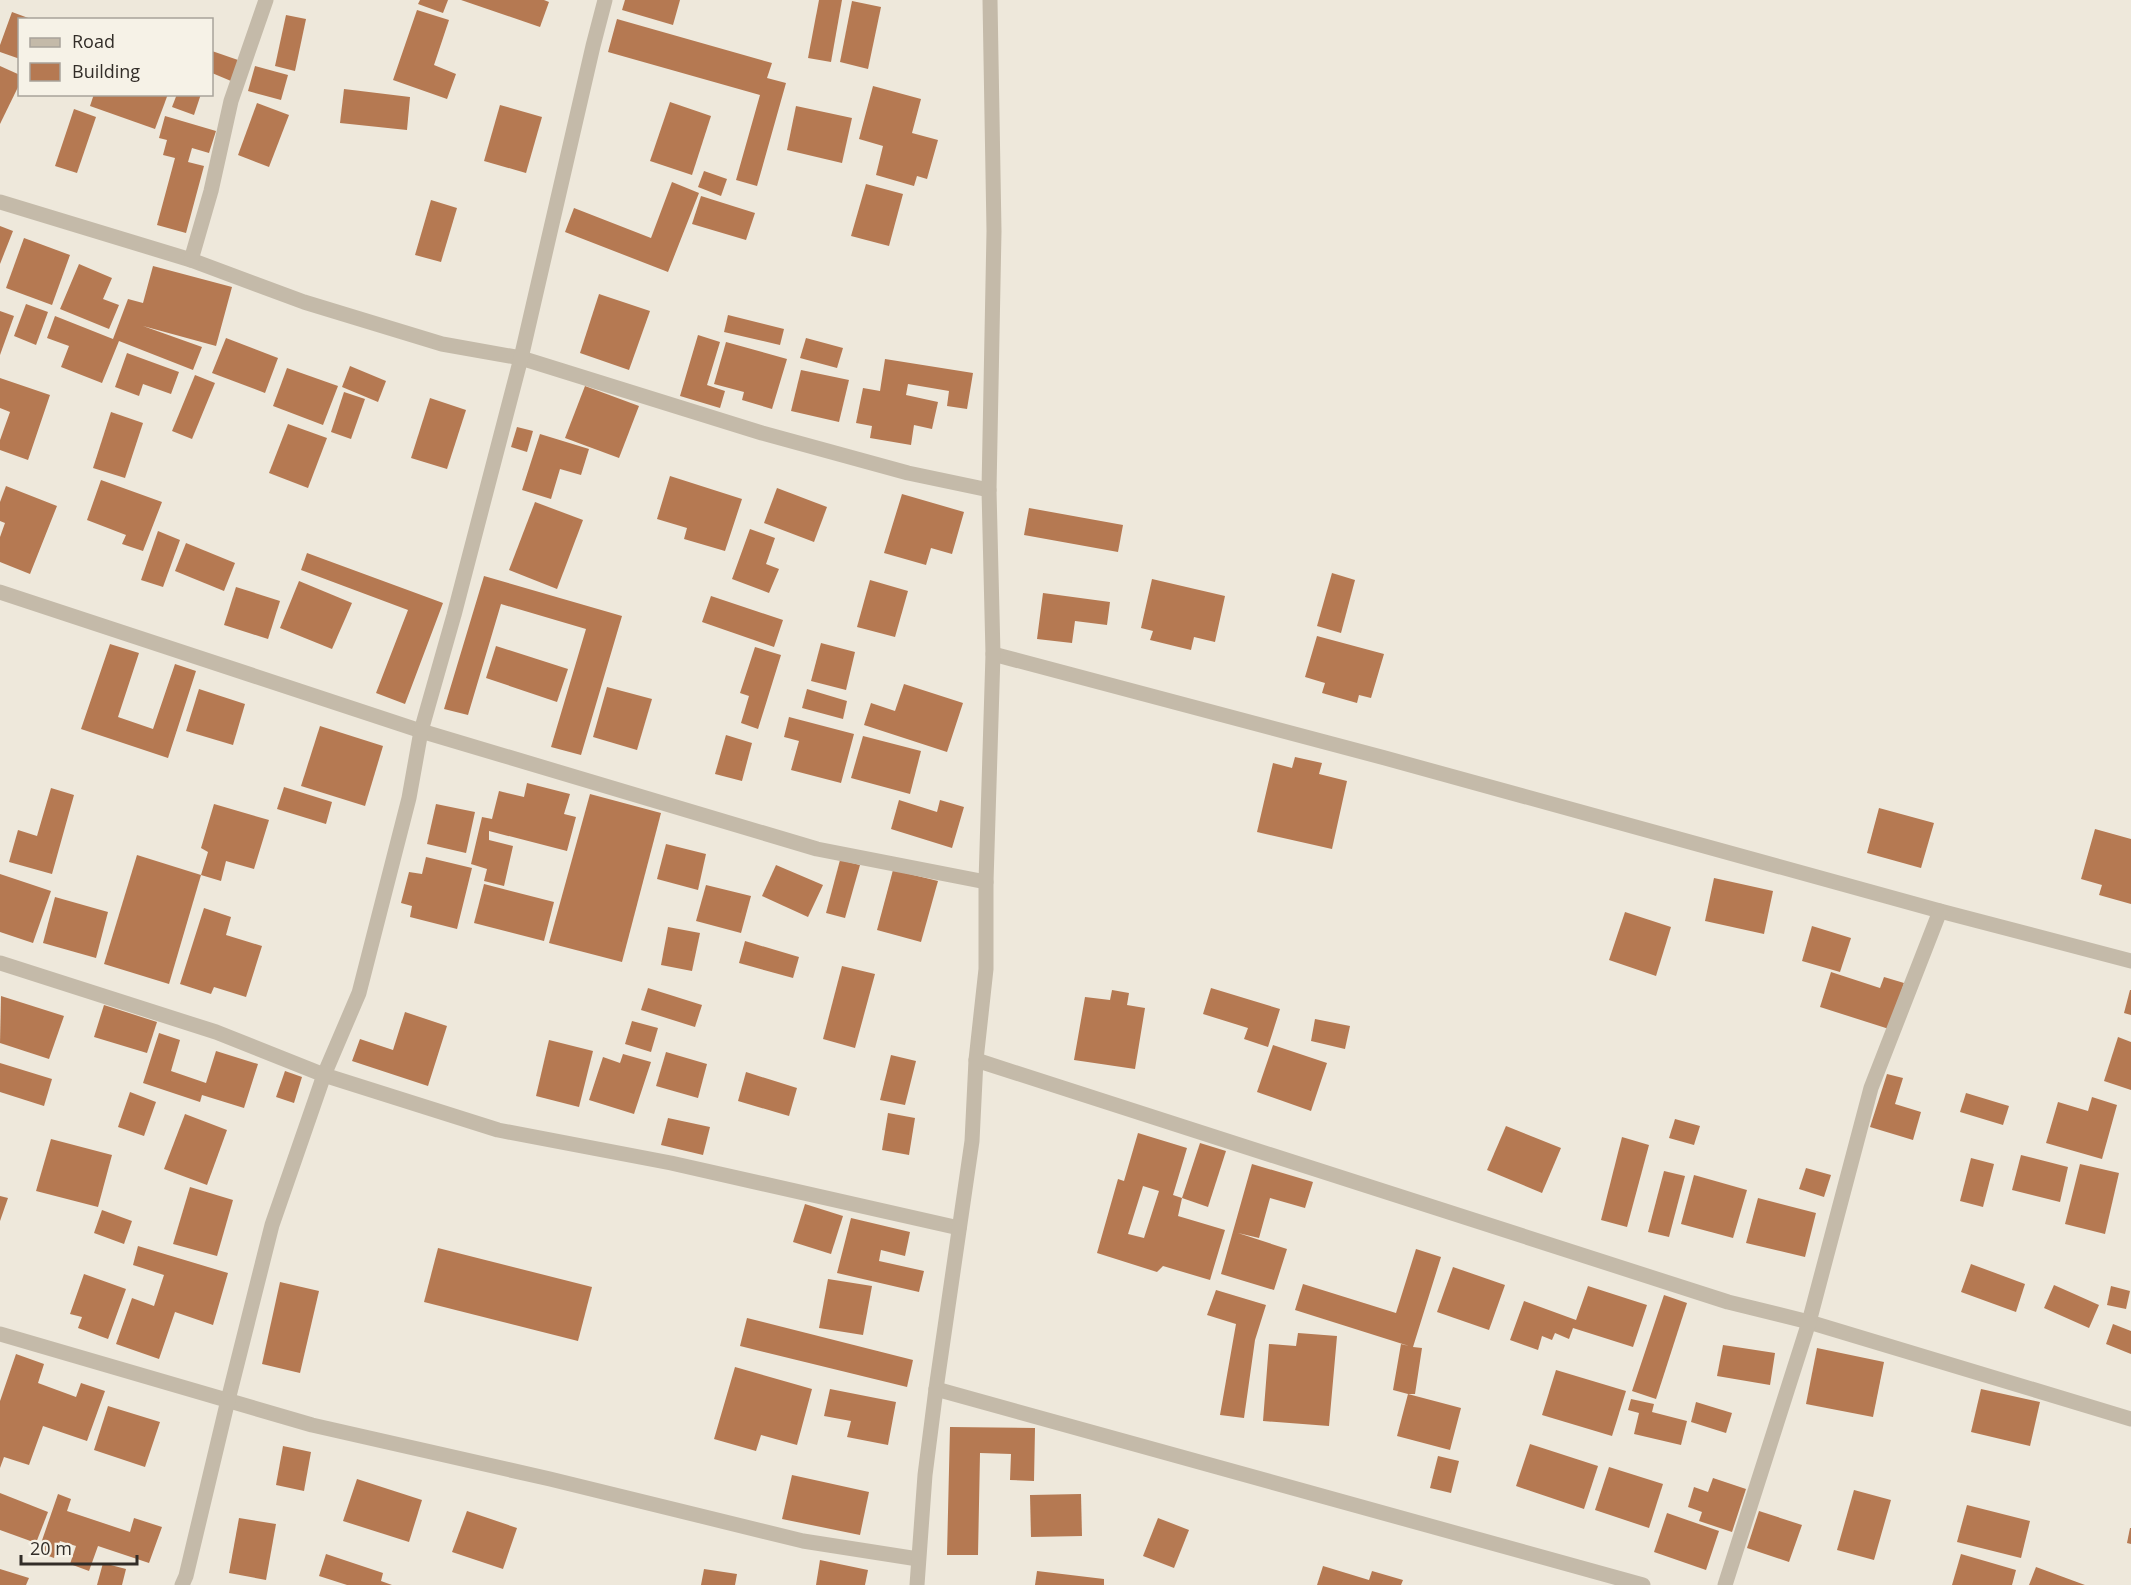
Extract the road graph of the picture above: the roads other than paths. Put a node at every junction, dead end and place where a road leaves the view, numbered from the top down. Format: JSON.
{"nodes":[{"id":1,"x":266,"y":0,"type":"edge"},
{"id":2,"x":605,"y":0,"type":"edge"},
{"id":3,"x":990,"y":0,"type":"edge"},
{"id":4,"x":0,"y":202,"type":"edge"},
{"id":5,"x":191,"y":260,"type":"junction"},
{"id":6,"x":521,"y":358,"type":"junction"},
{"id":7,"x":989,"y":490,"type":"junction"},
{"id":8,"x":0,"y":592,"type":"edge"},
{"id":9,"x":993,"y":654,"type":"junction"},
{"id":10,"x":421,"y":731,"type":"junction"},
{"id":11,"x":986,"y":882,"type":"junction"},
{"id":12,"x":1940,"y":911,"type":"junction"},
{"id":13,"x":2131,"y":961,"type":"edge"},
{"id":14,"x":0,"y":963,"type":"edge"},
{"id":15,"x":976,"y":1060,"type":"junction"},
{"id":16,"x":324,"y":1075,"type":"junction"},
{"id":17,"x":959,"y":1228,"type":"junction"},
{"id":18,"x":1809,"y":1322,"type":"junction"},
{"id":19,"x":0,"y":1334,"type":"edge"},
{"id":20,"x":936,"y":1389,"type":"junction"},
{"id":21,"x":228,"y":1400,"type":"junction"},
{"id":22,"x":2131,"y":1419,"type":"edge"},
{"id":23,"x":918,"y":1558,"type":"junction"},
{"id":24,"x":182,"y":1585,"type":"edge"},
{"id":25,"x":917,"y":1585,"type":"edge"},
{"id":26,"x":1643,"y":1585,"type":"edge"},
{"id":27,"x":1725,"y":1585,"type":"edge"}],
"edges":[{"from":1,"to":5,"type":"street"},
{"from":2,"to":6,"type":"street"},
{"from":3,"to":7,"type":"street"},
{"from":4,"to":5,"type":"street"},
{"from":5,"to":6,"type":"street"},
{"from":6,"to":7,"type":"street"},
{"from":6,"to":10,"type":"street"},
{"from":7,"to":9,"type":"street"},
{"from":8,"to":10,"type":"street"},
{"from":9,"to":11,"type":"street"},
{"from":9,"to":12,"type":"street"},
{"from":10,"to":11,"type":"street"},
{"from":10,"to":16,"type":"street"},
{"from":11,"to":15,"type":"street"},
{"from":12,"to":13,"type":"street"},
{"from":12,"to":18,"type":"street"},
{"from":14,"to":16,"type":"street"},
{"from":15,"to":17,"type":"street"},
{"from":15,"to":18,"type":"street"},
{"from":16,"to":17,"type":"street"},
{"from":16,"to":21,"type":"street"},
{"from":17,"to":20,"type":"street"},
{"from":18,"to":22,"type":"street"},
{"from":18,"to":27,"type":"street"},
{"from":19,"to":21,"type":"street"},
{"from":20,"to":23,"type":"street"},
{"from":20,"to":26,"type":"street"},
{"from":21,"to":23,"type":"street"},
{"from":21,"to":24,"type":"street"},
{"from":23,"to":25,"type":"street"}]}
